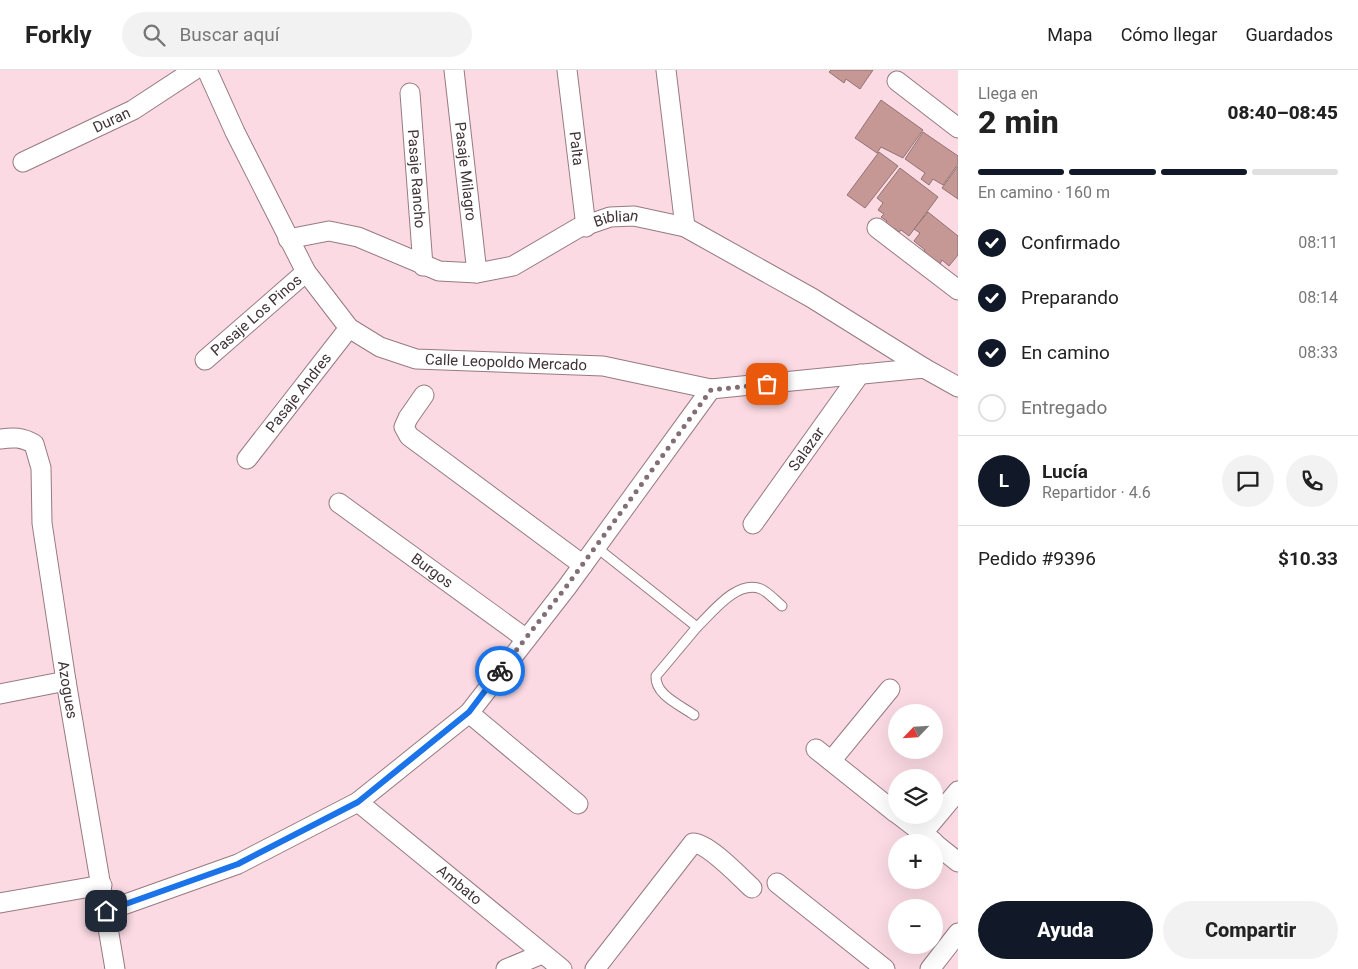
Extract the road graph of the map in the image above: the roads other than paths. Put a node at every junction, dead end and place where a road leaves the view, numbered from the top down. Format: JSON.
{"nodes":[{"id":1,"x":194,"y":70,"type":"edge"},
{"id":2,"x":207,"y":70,"type":"edge"},
{"id":3,"x":454,"y":70,"type":"edge"},
{"id":4,"x":567,"y":70,"type":"edge"},
{"id":5,"x":666,"y":70,"type":"edge"},
{"id":6,"x":897,"y":81,"type":"dead end"},
{"id":7,"x":410,"y":93,"type":"dead end"},
{"id":8,"x":958,"y":128,"type":"edge"},
{"id":9,"x":23,"y":162,"type":"dead end"},
{"id":10,"x":586,"y":227,"type":"junction"},
{"id":11,"x":684,"y":227,"type":"junction"},
{"id":12,"x":877,"y":228,"type":"dead end"},
{"id":13,"x":288,"y":239,"type":"junction"},
{"id":14,"x":423,"y":266,"type":"junction"},
{"id":15,"x":306,"y":272,"type":"junction"},
{"id":16,"x":477,"y":274,"type":"junction"},
{"id":17,"x":958,"y":290,"type":"edge"},
{"id":18,"x":349,"y":328,"type":"junction"},
{"id":19,"x":205,"y":360,"type":"dead end"},
{"id":20,"x":924,"y":368,"type":"junction"},
{"id":21,"x":860,"y":374,"type":"junction"},
{"id":22,"x":958,"y":387,"type":"edge"},
{"id":23,"x":711,"y":390,"type":"junction"},
{"id":24,"x":424,"y":395,"type":"dead end"},
{"id":25,"x":0,"y":439,"type":"edge"},
{"id":26,"x":247,"y":458,"type":"dead end"},
{"id":27,"x":339,"y":503,"type":"dead end"},
{"id":28,"x":753,"y":524,"type":"dead end"},
{"id":29,"x":596,"y":547,"type":"junction"},
{"id":30,"x":583,"y":565,"type":"junction"},
{"id":31,"x":782,"y":606,"type":"dead end"},
{"id":32,"x":697,"y":627,"type":"junction"},
{"id":33,"x":525,"y":638,"type":"junction"},
{"id":34,"x":66,"y":681,"type":"junction"},
{"id":35,"x":890,"y":689,"type":"dead end"},
{"id":36,"x":0,"y":694,"type":"edge"},
{"id":37,"x":469,"y":712,"type":"junction"},
{"id":38,"x":694,"y":715,"type":"dead end"},
{"id":39,"x":816,"y":749,"type":"dead end"},
{"id":40,"x":831,"y":761,"type":"junction"},
{"id":41,"x":958,"y":791,"type":"edge"},
{"id":42,"x":358,"y":802,"type":"junction"},
{"id":43,"x":578,"y":804,"type":"dead end"},
{"id":44,"x":888,"y":806,"type":"edge"},
{"id":45,"x":910,"y":824,"type":"edge"},
{"id":46,"x":923,"y":834,"type":"edge"},
{"id":47,"x":933,"y":834,"type":"edge"},
{"id":48,"x":943,"y":850,"type":"edge"},
{"id":49,"x":958,"y":862,"type":"edge"},
{"id":50,"x":777,"y":883,"type":"dead end"},
{"id":51,"x":102,"y":885,"type":"junction"},
{"id":52,"x":752,"y":888,"type":"dead end"},
{"id":53,"x":0,"y":903,"type":"edge"},
{"id":54,"x":106,"y":911,"type":"junction"},
{"id":55,"x":958,"y":933,"type":"edge"},
{"id":56,"x":542,"y":954,"type":"junction"},
{"id":57,"x":115,"y":969,"type":"edge"},
{"id":58,"x":506,"y":969,"type":"edge"},
{"id":59,"x":562,"y":969,"type":"edge"},
{"id":60,"x":595,"y":969,"type":"edge"},
{"id":61,"x":885,"y":969,"type":"edge"},
{"id":62,"x":930,"y":969,"type":"edge"}],
"edges":[{"from":1,"to":9,"type":"street","name":"Duran"},
{"from":2,"to":13,"type":"street","name":"Calle Leopoldo Mercado"},
{"from":3,"to":16,"type":"street","name":"Pasaje Milagro"},
{"from":4,"to":10,"type":"street","name":"Palta"},
{"from":5,"to":11,"type":"street"},
{"from":6,"to":8,"type":"street"},
{"from":7,"to":14,"type":"street","name":"Pasaje Rancho"},
{"from":10,"to":11,"type":"street","name":"Biblian"},
{"from":10,"to":16,"type":"street","name":"Biblian"},
{"from":11,"to":20,"type":"street","name":"Biblian"},
{"from":12,"to":17,"type":"street"},
{"from":13,"to":14,"type":"street","name":"Biblian"},
{"from":13,"to":15,"type":"street","name":"Calle Leopoldo Mercado"},
{"from":14,"to":16,"type":"street","name":"Biblian"},
{"from":15,"to":18,"type":"street","name":"Calle Leopoldo Mercado"},
{"from":15,"to":19,"type":"street","name":"Pasaje Los Pinos"},
{"from":18,"to":23,"type":"street","name":"Calle Leopoldo Mercado"},
{"from":18,"to":26,"type":"street","name":"Pasaje Andres"},
{"from":20,"to":21,"type":"street","name":"Calle Leopoldo Mercado"},
{"from":20,"to":22,"type":"street"},
{"from":21,"to":23,"type":"street","name":"Calle Leopoldo Mercado"},
{"from":21,"to":28,"type":"street","name":"Salazar"},
{"from":23,"to":29,"type":"street"},
{"from":24,"to":30,"type":"street"},
{"from":25,"to":34,"type":"street","name":"Azogues"},
{"from":27,"to":33,"type":"street","name":"Burgos"},
{"from":29,"to":30,"type":"street"},
{"from":29,"to":32,"type":"lane"},
{"from":30,"to":33,"type":"street"},
{"from":31,"to":32,"type":"lane"},
{"from":32,"to":38,"type":"lane"},
{"from":33,"to":37,"type":"street"},
{"from":34,"to":36,"type":"street"},
{"from":34,"to":51,"type":"street","name":"Azogues"},
{"from":35,"to":40,"type":"street"},
{"from":37,"to":42,"type":"street"},
{"from":37,"to":43,"type":"street"},
{"from":39,"to":40,"type":"street"},
{"from":40,"to":44,"type":"street"},
{"from":41,"to":47,"type":"street"},
{"from":42,"to":54,"type":"street"},
{"from":42,"to":56,"type":"street","name":"Ambato"},
{"from":45,"to":46,"type":"street"},
{"from":48,"to":49,"type":"street"},
{"from":50,"to":61,"type":"street"},
{"from":51,"to":53,"type":"street"},
{"from":51,"to":54,"type":"street","name":"Azogues"},
{"from":52,"to":60,"type":"street"},
{"from":54,"to":57,"type":"street","name":"Azogues"},
{"from":55,"to":62,"type":"street"},
{"from":56,"to":58,"type":"street"},
{"from":56,"to":59,"type":"street","name":"Ambato"}]}
